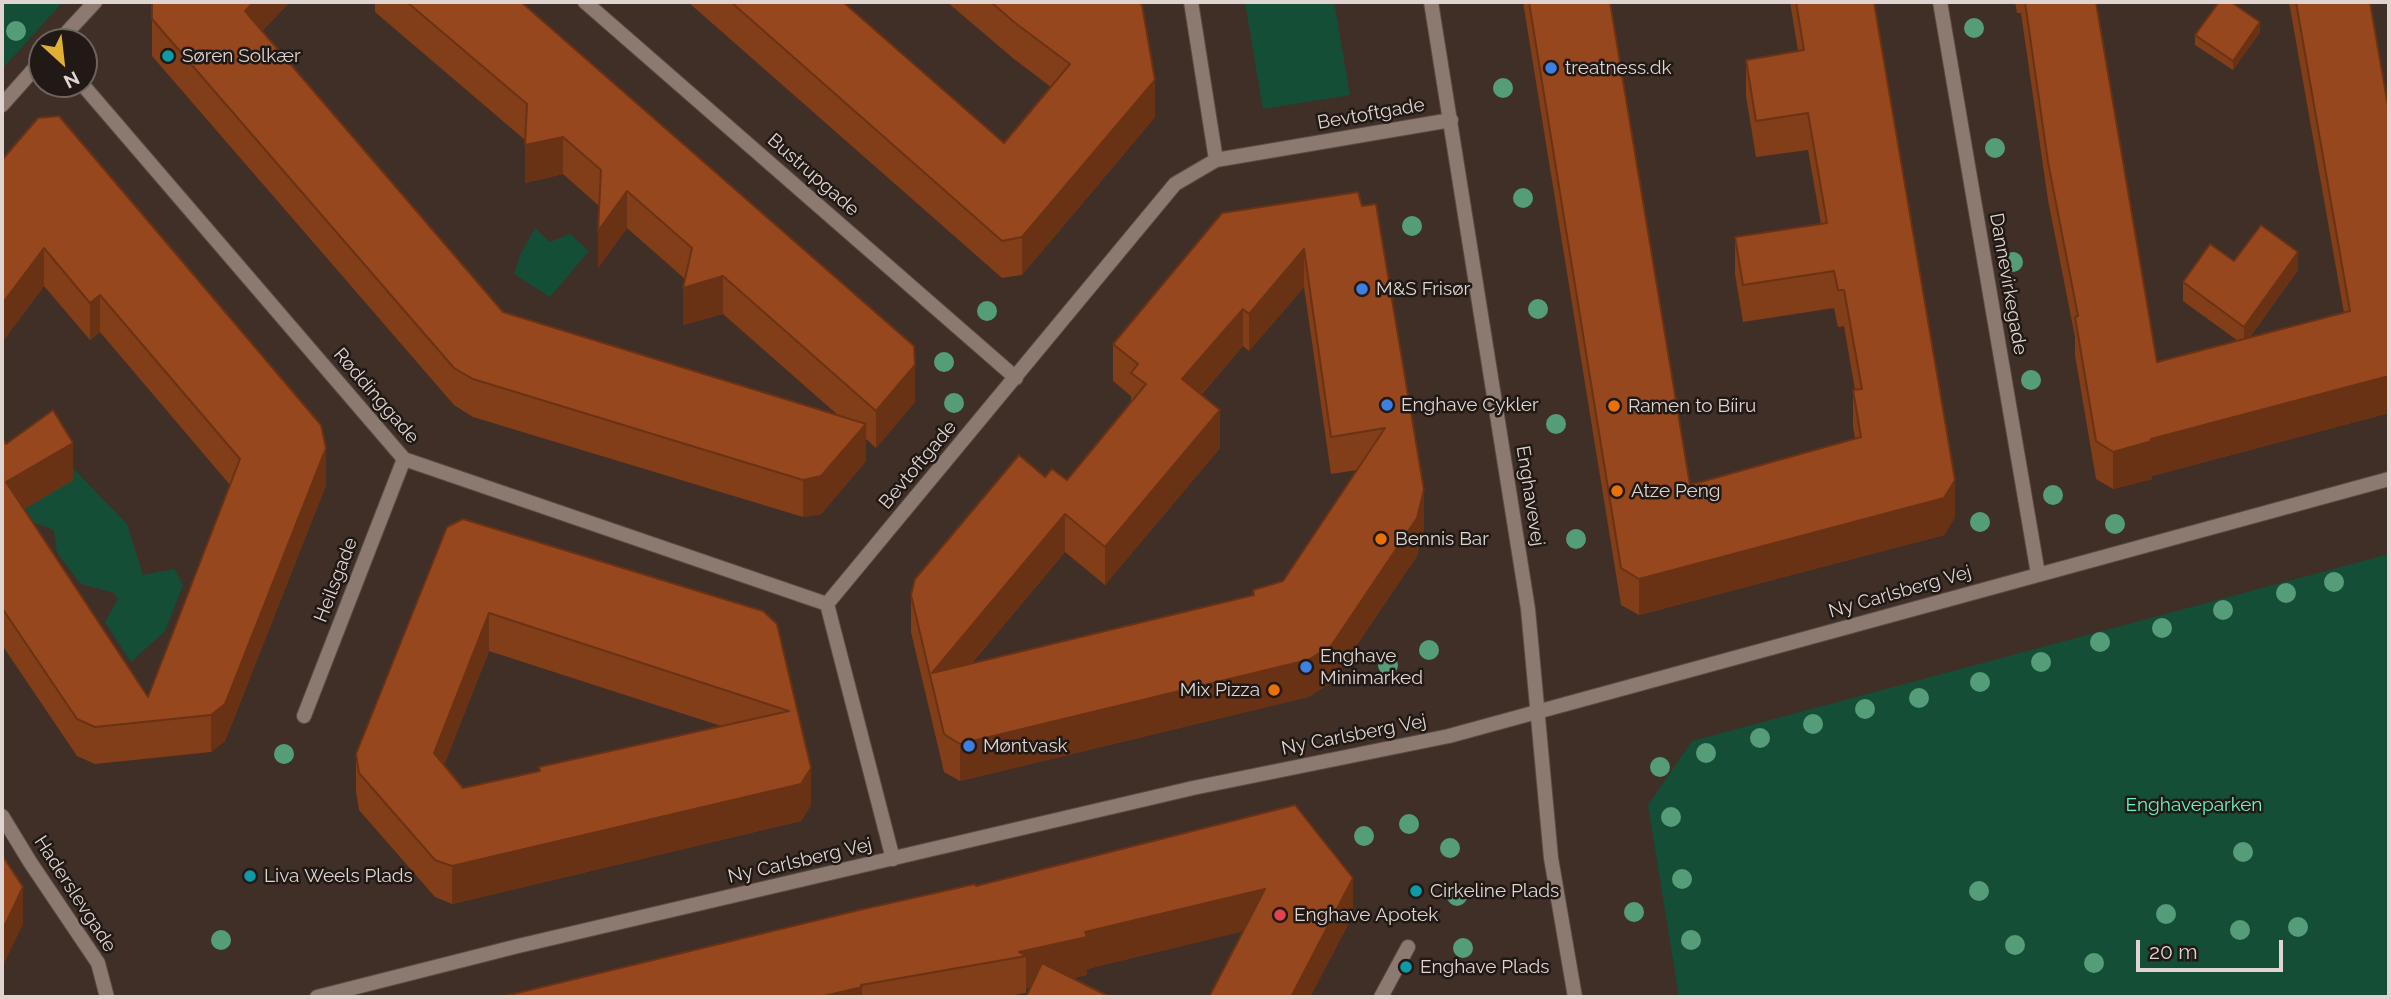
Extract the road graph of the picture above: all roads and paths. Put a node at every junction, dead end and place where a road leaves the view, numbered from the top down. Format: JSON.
{"nodes":[{"id":1,"x":95,"y":2,"type":"edge"},
{"id":2,"x":585,"y":2,"type":"edge"},
{"id":3,"x":1191,"y":2,"type":"edge"},
{"id":4,"x":1431,"y":2,"type":"edge"},
{"id":5,"x":1940,"y":2,"type":"edge"},
{"id":6,"x":71,"y":28,"type":"edge"},
{"id":7,"x":28,"y":76,"type":"edge"},
{"id":8,"x":94,"y":98,"type":"edge"},
{"id":9,"x":2,"y":105,"type":"edge"},
{"id":10,"x":1451,"y":120,"type":"junction"},
{"id":11,"x":1216,"y":160,"type":"junction"},
{"id":12,"x":1016,"y":378,"type":"junction"},
{"id":13,"x":404,"y":459,"type":"junction"},
{"id":14,"x":2389,"y":479,"type":"edge"},
{"id":15,"x":2038,"y":574,"type":"junction"},
{"id":16,"x":827,"y":604,"type":"junction"},
{"id":17,"x":1537,"y":710,"type":"junction"},
{"id":18,"x":304,"y":716,"type":"dead end"},
{"id":19,"x":2,"y":816,"type":"edge"},
{"id":20,"x":893,"y":859,"type":"junction"},
{"id":21,"x":1408,"y":947,"type":"dead end"},
{"id":22,"x":107,"y":997,"type":"edge"},
{"id":23,"x":317,"y":997,"type":"edge"},
{"id":24,"x":1381,"y":997,"type":"edge"},
{"id":25,"x":1575,"y":997,"type":"edge"}],
"edges":[{"from":1,"to":6,"type":"street"},
{"from":2,"to":12,"type":"street","name":"Bustrupgade"},
{"from":3,"to":11,"type":"street"},
{"from":4,"to":10,"type":"street","name":"Enghavevej"},
{"from":5,"to":15,"type":"street","name":"Dannevirkegade"},
{"from":7,"to":9,"type":"street"},
{"from":8,"to":13,"type":"street","name":"Røddinggade"},
{"from":10,"to":11,"type":"street","name":"Bevtoftgade"},
{"from":10,"to":17,"type":"street","name":"Enghavevej"},
{"from":11,"to":12,"type":"street","name":"Bevtoftgade"},
{"from":12,"to":16,"type":"street","name":"Bevtoftgade"},
{"from":13,"to":16,"type":"street","name":"Røddinggade"},
{"from":13,"to":18,"type":"street","name":"Heilsgade"},
{"from":14,"to":15,"type":"street","name":"Ny Carlsberg Vej"},
{"from":15,"to":17,"type":"street","name":"Ny Carlsberg Vej"},
{"from":16,"to":20,"type":"street"},
{"from":17,"to":20,"type":"street","name":"Ny Carlsberg Vej"},
{"from":17,"to":25,"type":"street","name":"Enghavevej"},
{"from":19,"to":22,"type":"street","name":"Haderslevgade"},
{"from":20,"to":23,"type":"street","name":"Ny Carlsberg Vej"},
{"from":21,"to":24,"type":"street"}]}
